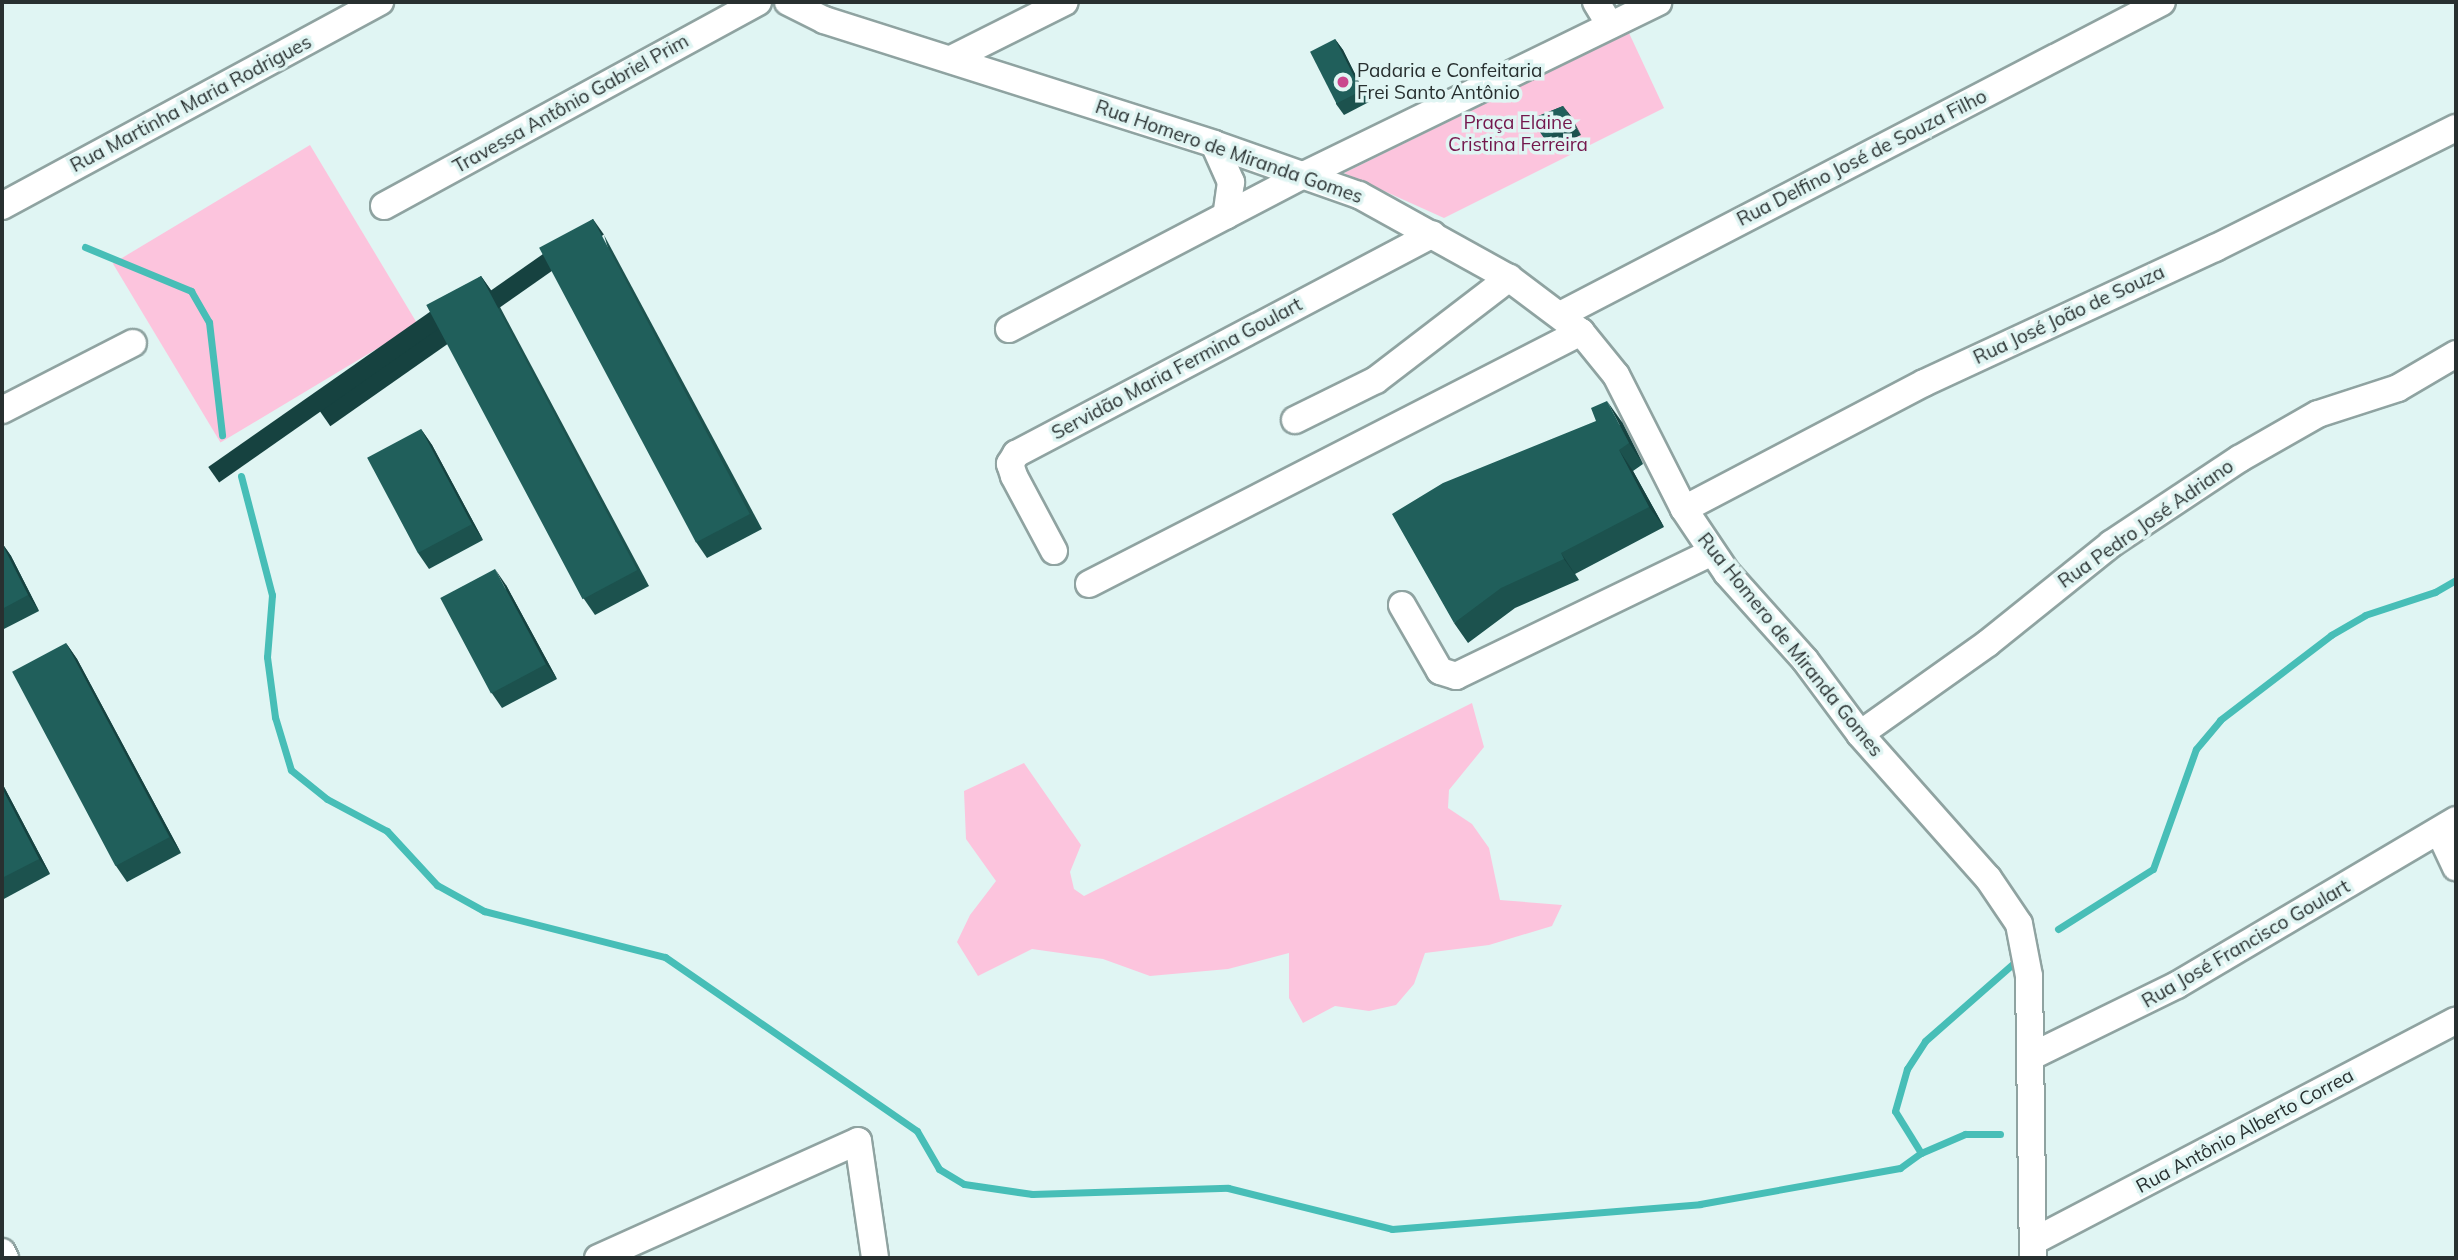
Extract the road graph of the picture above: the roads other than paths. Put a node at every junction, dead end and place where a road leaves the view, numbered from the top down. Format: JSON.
{"nodes":[{"id":1,"x":380,"y":2,"type":"edge"},
{"id":2,"x":758,"y":2,"type":"edge"},
{"id":3,"x":788,"y":2,"type":"edge"},
{"id":4,"x":1065,"y":2,"type":"edge"},
{"id":5,"x":1596,"y":2,"type":"edge"},
{"id":6,"x":1658,"y":2,"type":"edge"},
{"id":7,"x":2162,"y":2,"type":"edge"},
{"id":8,"x":1610,"y":25,"type":"junction"},
{"id":9,"x":951,"y":59,"type":"junction"},
{"id":10,"x":2456,"y":128,"type":"edge"},
{"id":11,"x":1214,"y":144,"type":"junction"},
{"id":12,"x":1306,"y":174,"type":"junction"},
{"id":13,"x":2,"y":206,"type":"edge"},
{"id":14,"x":384,"y":206,"type":"dead end"},
{"id":15,"x":1226,"y":216,"type":"junction"},
{"id":16,"x":1433,"y":234,"type":"junction"},
{"id":17,"x":1509,"y":278,"type":"junction"},
{"id":18,"x":1572,"y":323,"type":"junction"},
{"id":19,"x":1009,"y":329,"type":"dead end"},
{"id":20,"x":133,"y":343,"type":"dead end"},
{"id":21,"x":2456,"y":354,"type":"edge"},
{"id":22,"x":2,"y":410,"type":"edge"},
{"id":23,"x":1295,"y":420,"type":"dead end"},
{"id":24,"x":1684,"y":509,"type":"junction"},
{"id":25,"x":1054,"y":551,"type":"dead end"},
{"id":26,"x":1712,"y":552,"type":"junction"},
{"id":27,"x":1089,"y":584,"type":"dead end"},
{"id":28,"x":1402,"y":605,"type":"dead end"},
{"id":29,"x":1860,"y":734,"type":"junction"},
{"id":30,"x":2448,"y":826,"type":"edge"},
{"id":31,"x":2456,"y":866,"type":"edge"},
{"id":32,"x":2456,"y":1020,"type":"edge"},
{"id":33,"x":2030,"y":1057,"type":"junction"},
{"id":34,"x":2033,"y":1250,"type":"edge"},
{"id":35,"x":2,"y":1252,"type":"edge"},
{"id":36,"x":5,"y":1258,"type":"edge"},
{"id":37,"x":598,"y":1258,"type":"edge"},
{"id":38,"x":875,"y":1258,"type":"edge"}],
"edges":[{"from":1,"to":13,"type":"street","name":"Rua Martinha Maria Rodrigues"},
{"from":2,"to":14,"type":"street","name":"Travessa Antônio Gabriel Prim"},
{"from":3,"to":9,"type":"street","name":"Rua Homero de Miranda Gomes"},
{"from":4,"to":9,"type":"street"},
{"from":5,"to":8,"type":"street"},
{"from":6,"to":8,"type":"street"},
{"from":7,"to":18,"type":"street","name":"Rua Delfino José de Souza Filho"},
{"from":8,"to":12,"type":"street"},
{"from":9,"to":11,"type":"street","name":"Rua Homero de Miranda Gomes"},
{"from":10,"to":24,"type":"street","name":"Rua José João de Souza"},
{"from":11,"to":12,"type":"street","name":"Rua Homero de Miranda Gomes"},
{"from":11,"to":15,"type":"street"},
{"from":12,"to":15,"type":"street"},
{"from":12,"to":16,"type":"street","name":"Rua Homero de Miranda Gomes"},
{"from":15,"to":19,"type":"street"},
{"from":16,"to":17,"type":"street","name":"Rua Homero de Miranda Gomes"},
{"from":16,"to":25,"type":"street","name":"Servidão Maria Fermina Goulart"},
{"from":17,"to":18,"type":"street","name":"Rua Homero de Miranda Gomes"},
{"from":17,"to":23,"type":"street"},
{"from":18,"to":24,"type":"street","name":"Rua Homero de Miranda Gomes"},
{"from":18,"to":27,"type":"street","name":"Rua Delfino José de Souza Filho"},
{"from":20,"to":22,"type":"street"},
{"from":21,"to":29,"type":"street","name":"Rua Pedro José Adriano"},
{"from":24,"to":26,"type":"street","name":"Rua Homero de Miranda Gomes"},
{"from":26,"to":28,"type":"street"},
{"from":26,"to":29,"type":"street","name":"Rua Homero de Miranda Gomes"},
{"from":29,"to":33,"type":"street","name":"Rua Homero de Miranda Gomes"},
{"from":30,"to":31,"type":"street"},
{"from":30,"to":33,"type":"street","name":"Rua José Francisco Goulart"},
{"from":32,"to":34,"type":"street","name":"Rua Antônio Alberto Correa"},
{"from":33,"to":34,"type":"street","name":"Rua Homero de Miranda Gomes"},
{"from":35,"to":36,"type":"street"},
{"from":37,"to":38,"type":"street"}]}
